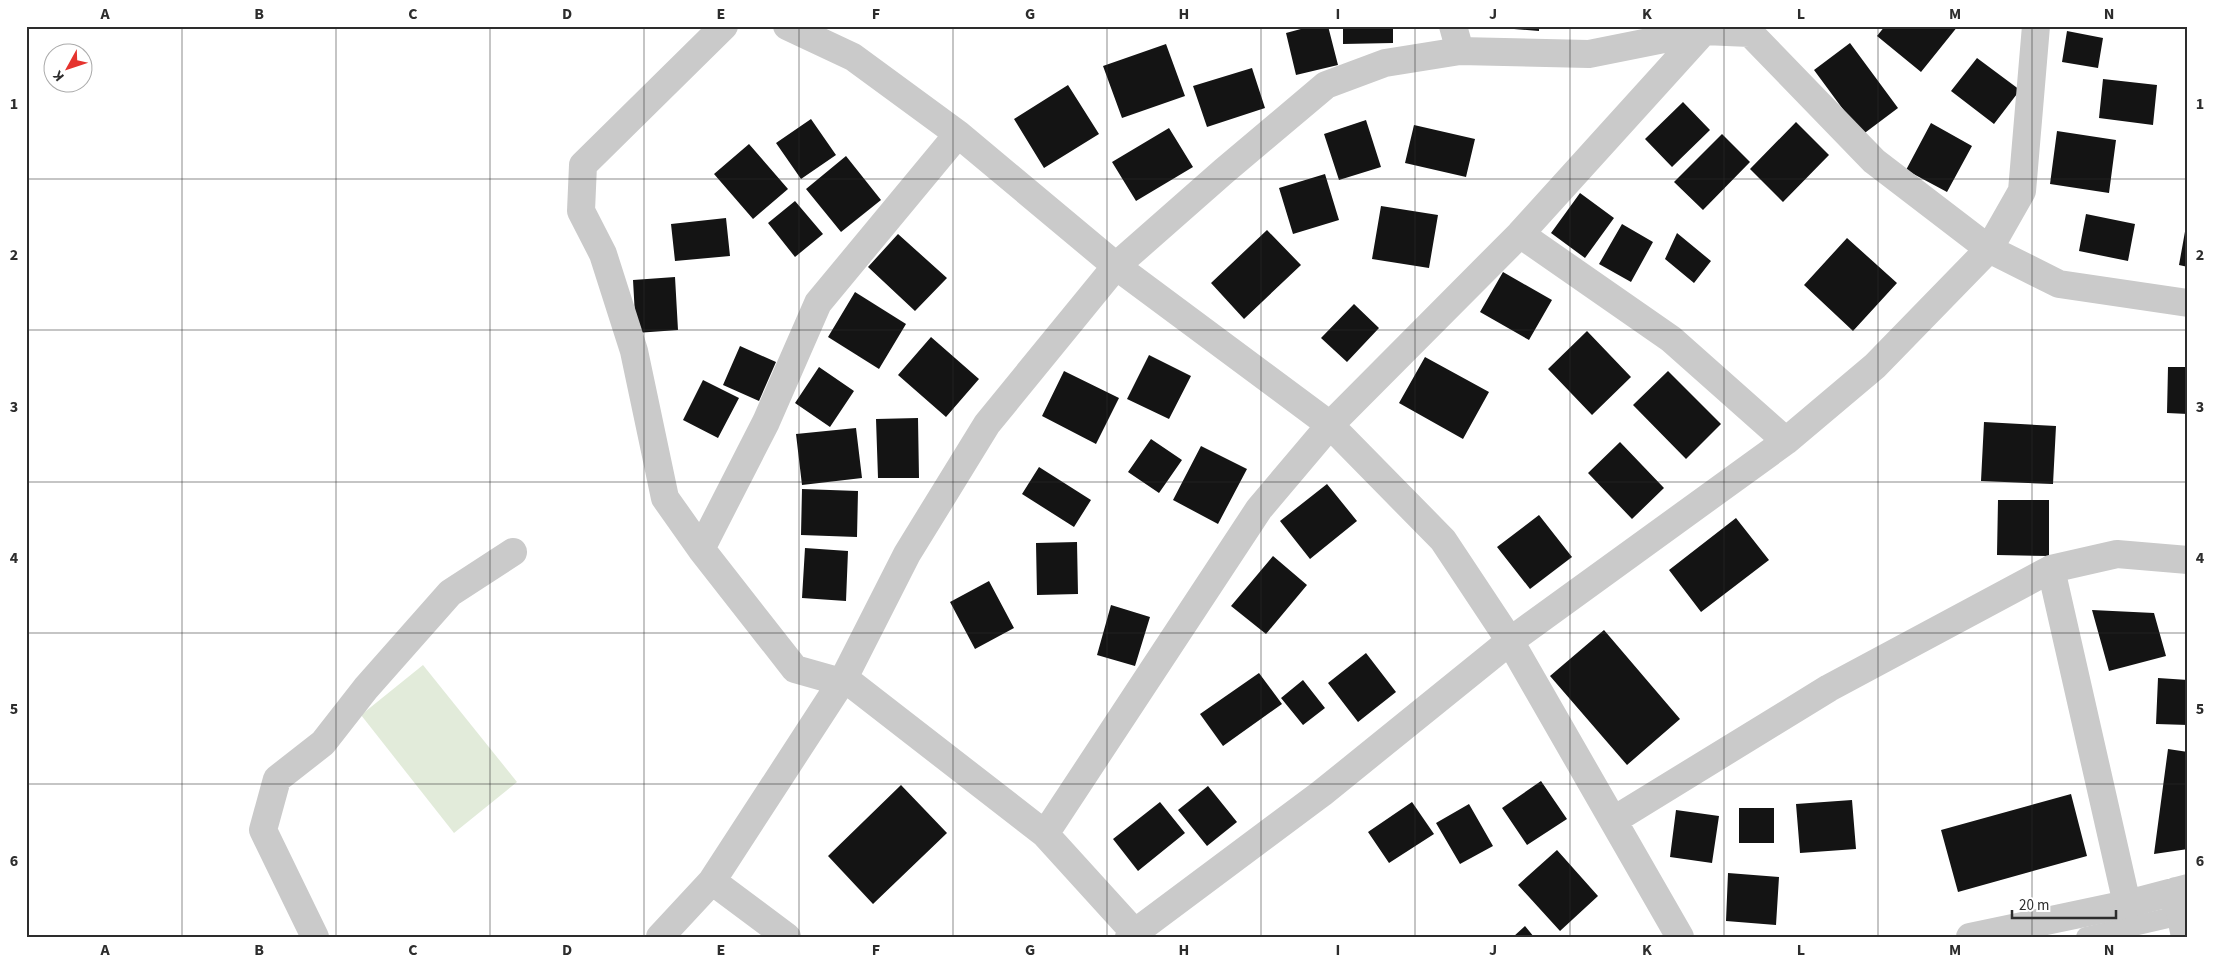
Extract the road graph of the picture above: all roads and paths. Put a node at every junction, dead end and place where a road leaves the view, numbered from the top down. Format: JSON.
{"nodes":[{"id":1,"x":724,"y":26,"type":"edge"},
{"id":2,"x":787,"y":26,"type":"edge"},
{"id":3,"x":2036,"y":26,"type":"edge"},
{"id":4,"x":1750,"y":30,"type":"edge"},
{"id":5,"x":1704,"y":31,"type":"junction"},
{"id":6,"x":1457,"y":39,"type":"edge"},
{"id":7,"x":958,"y":134,"type":"junction"},
{"id":8,"x":1520,"y":234,"type":"junction"},
{"id":9,"x":1988,"y":249,"type":"junction"},
{"id":10,"x":1116,"y":266,"type":"junction"},
{"id":11,"x":2188,"y":303,"type":"edge"},
{"id":12,"x":1330,"y":425,"type":"junction"},
{"id":13,"x":1786,"y":441,"type":"junction"},
{"id":14,"x":701,"y":550,"type":"junction"},
{"id":15,"x":513,"y":552,"type":"dead end"},
{"id":16,"x":2188,"y":560,"type":"edge"},
{"id":17,"x":2051,"y":569,"type":"junction"},
{"id":18,"x":1510,"y":641,"type":"junction"},
{"id":19,"x":843,"y":680,"type":"junction"},
{"id":20,"x":1614,"y":820,"type":"junction"},
{"id":21,"x":1045,"y":834,"type":"junction"},
{"id":22,"x":712,"y":881,"type":"junction"},
{"id":23,"x":2127,"y":904,"type":"junction"},
{"id":24,"x":2183,"y":908,"type":"edge"},
{"id":25,"x":1132,"y":935,"type":"edge"},
{"id":26,"x":314,"y":937,"type":"edge"},
{"id":27,"x":660,"y":937,"type":"edge"},
{"id":28,"x":787,"y":937,"type":"edge"},
{"id":29,"x":1680,"y":937,"type":"edge"},
{"id":30,"x":1970,"y":937,"type":"edge"},
{"id":31,"x":2086,"y":937,"type":"edge"}],
"edges":[{"from":1,"to":14,"type":"street"},
{"from":2,"to":7,"type":"street"},
{"from":3,"to":9,"type":"street"},
{"from":4,"to":5,"type":"street"},
{"from":4,"to":9,"type":"street"},
{"from":5,"to":6,"type":"street"},
{"from":5,"to":8,"type":"street"},
{"from":6,"to":10,"type":"street"},
{"from":7,"to":10,"type":"street"},
{"from":7,"to":14,"type":"street"},
{"from":8,"to":12,"type":"street"},
{"from":8,"to":13,"type":"street"},
{"from":9,"to":11,"type":"street"},
{"from":9,"to":13,"type":"street"},
{"from":10,"to":12,"type":"street"},
{"from":10,"to":19,"type":"street"},
{"from":12,"to":18,"type":"street"},
{"from":12,"to":21,"type":"street"},
{"from":13,"to":18,"type":"street"},
{"from":14,"to":19,"type":"street"},
{"from":15,"to":26,"type":"street"},
{"from":16,"to":17,"type":"street"},
{"from":17,"to":20,"type":"street"},
{"from":17,"to":23,"type":"street"},
{"from":18,"to":20,"type":"street"},
{"from":18,"to":25,"type":"street"},
{"from":19,"to":21,"type":"street"},
{"from":19,"to":22,"type":"street"},
{"from":20,"to":29,"type":"street"},
{"from":21,"to":25,"type":"street"},
{"from":22,"to":27,"type":"street"},
{"from":22,"to":28,"type":"street"},
{"from":23,"to":24,"type":"street"},
{"from":23,"to":30,"type":"street"},
{"from":24,"to":31,"type":"lane"}]}
